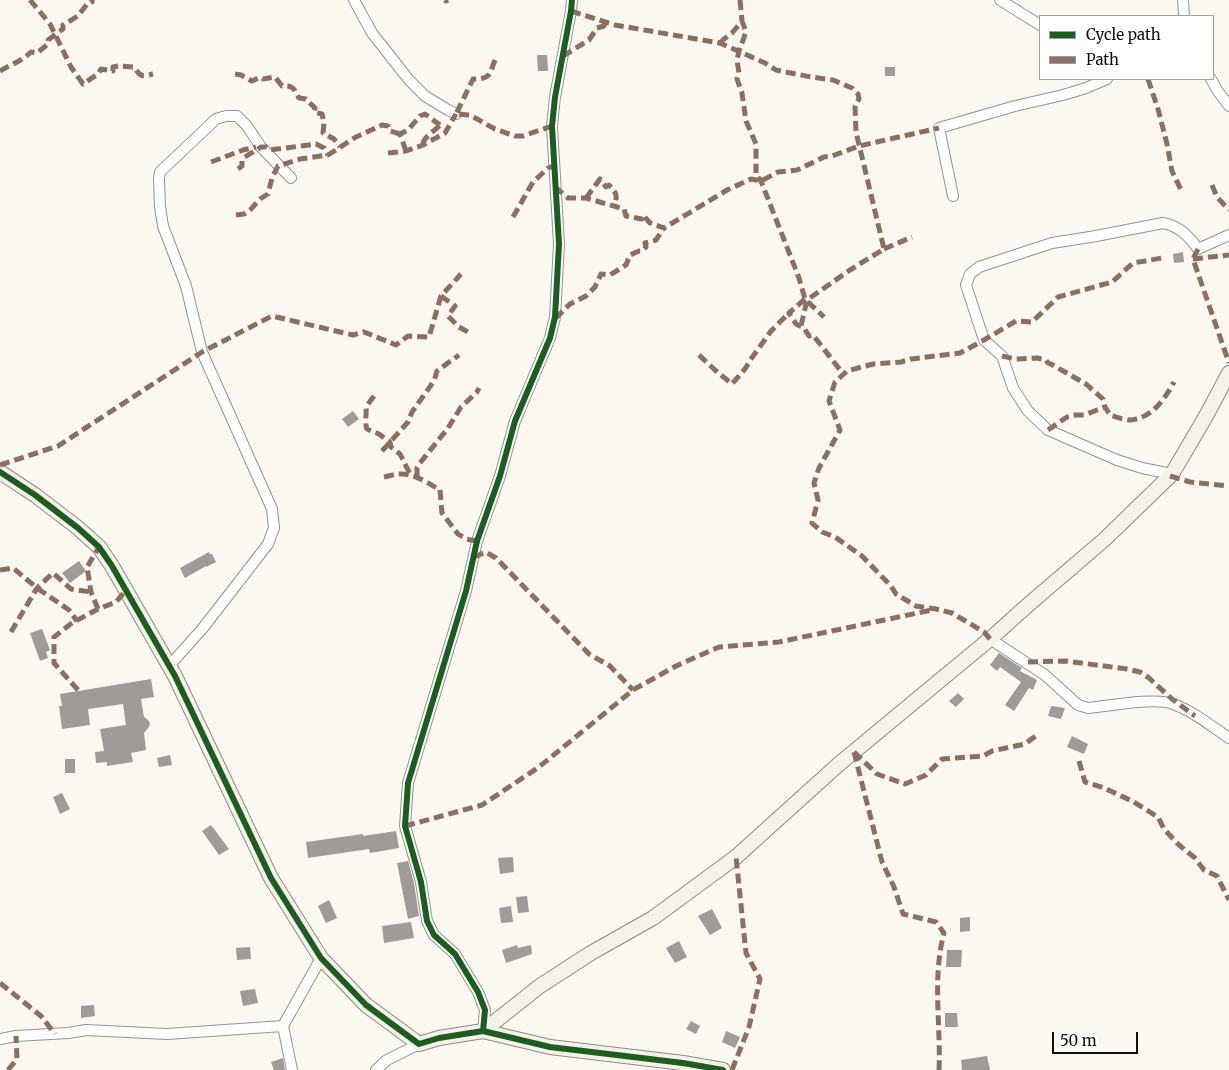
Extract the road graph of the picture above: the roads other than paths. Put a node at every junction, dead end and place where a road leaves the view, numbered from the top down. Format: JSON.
{"nodes":[{"id":1,"x":354,"y":0,"type":"edge"},
{"id":2,"x":572,"y":0,"type":"edge"},
{"id":3,"x":1000,"y":0,"type":"edge"},
{"id":4,"x":1183,"y":0,"type":"edge"},
{"id":5,"x":1184,"y":15,"type":"edge"},
{"id":6,"x":1039,"y":24,"type":"edge"},
{"id":7,"x":1105,"y":80,"type":"edge"},
{"id":8,"x":1212,"y":80,"type":"edge"},
{"id":9,"x":1229,"y":106,"type":"edge"},
{"id":10,"x":456,"y":114,"type":"dead end"},
{"id":11,"x":291,"y":178,"type":"dead end"},
{"id":12,"x":953,"y":196,"type":"dead end"},
{"id":13,"x":1229,"y":234,"type":"edge"},
{"id":14,"x":1229,"y":373,"type":"edge"},
{"id":15,"x":0,"y":472,"type":"edge"},
{"id":16,"x":1172,"y":474,"type":"junction"},
{"id":17,"x":990,"y":639,"type":"junction"},
{"id":18,"x":169,"y":666,"type":"junction"},
{"id":19,"x":1229,"y":738,"type":"edge"},
{"id":20,"x":321,"y":958,"type":"junction"},
{"id":21,"x":283,"y":1026,"type":"junction"},
{"id":22,"x":483,"y":1031,"type":"junction"},
{"id":23,"x":0,"y":1039,"type":"edge"},
{"id":24,"x":419,"y":1044,"type":"junction"},
{"id":25,"x":292,"y":1070,"type":"edge"},
{"id":26,"x":376,"y":1070,"type":"edge"},
{"id":27,"x":723,"y":1070,"type":"edge"}],
"edges":[{"from":1,"to":10,"type":"street"},
{"from":2,"to":22,"type":"street"},
{"from":3,"to":6,"type":"street"},
{"from":4,"to":5,"type":"street"},
{"from":7,"to":12,"type":"street"},
{"from":8,"to":9,"type":"street"},
{"from":11,"to":18,"type":"street"},
{"from":13,"to":16,"type":"street"},
{"from":14,"to":16,"type":"street"},
{"from":15,"to":18,"type":"street"},
{"from":16,"to":17,"type":"street"},
{"from":17,"to":19,"type":"street"},
{"from":17,"to":22,"type":"street"},
{"from":18,"to":20,"type":"street"},
{"from":20,"to":21,"type":"street"},
{"from":20,"to":24,"type":"street"},
{"from":21,"to":23,"type":"street"},
{"from":21,"to":25,"type":"street"},
{"from":22,"to":24,"type":"street"},
{"from":22,"to":27,"type":"street"},
{"from":24,"to":26,"type":"street"}]}
